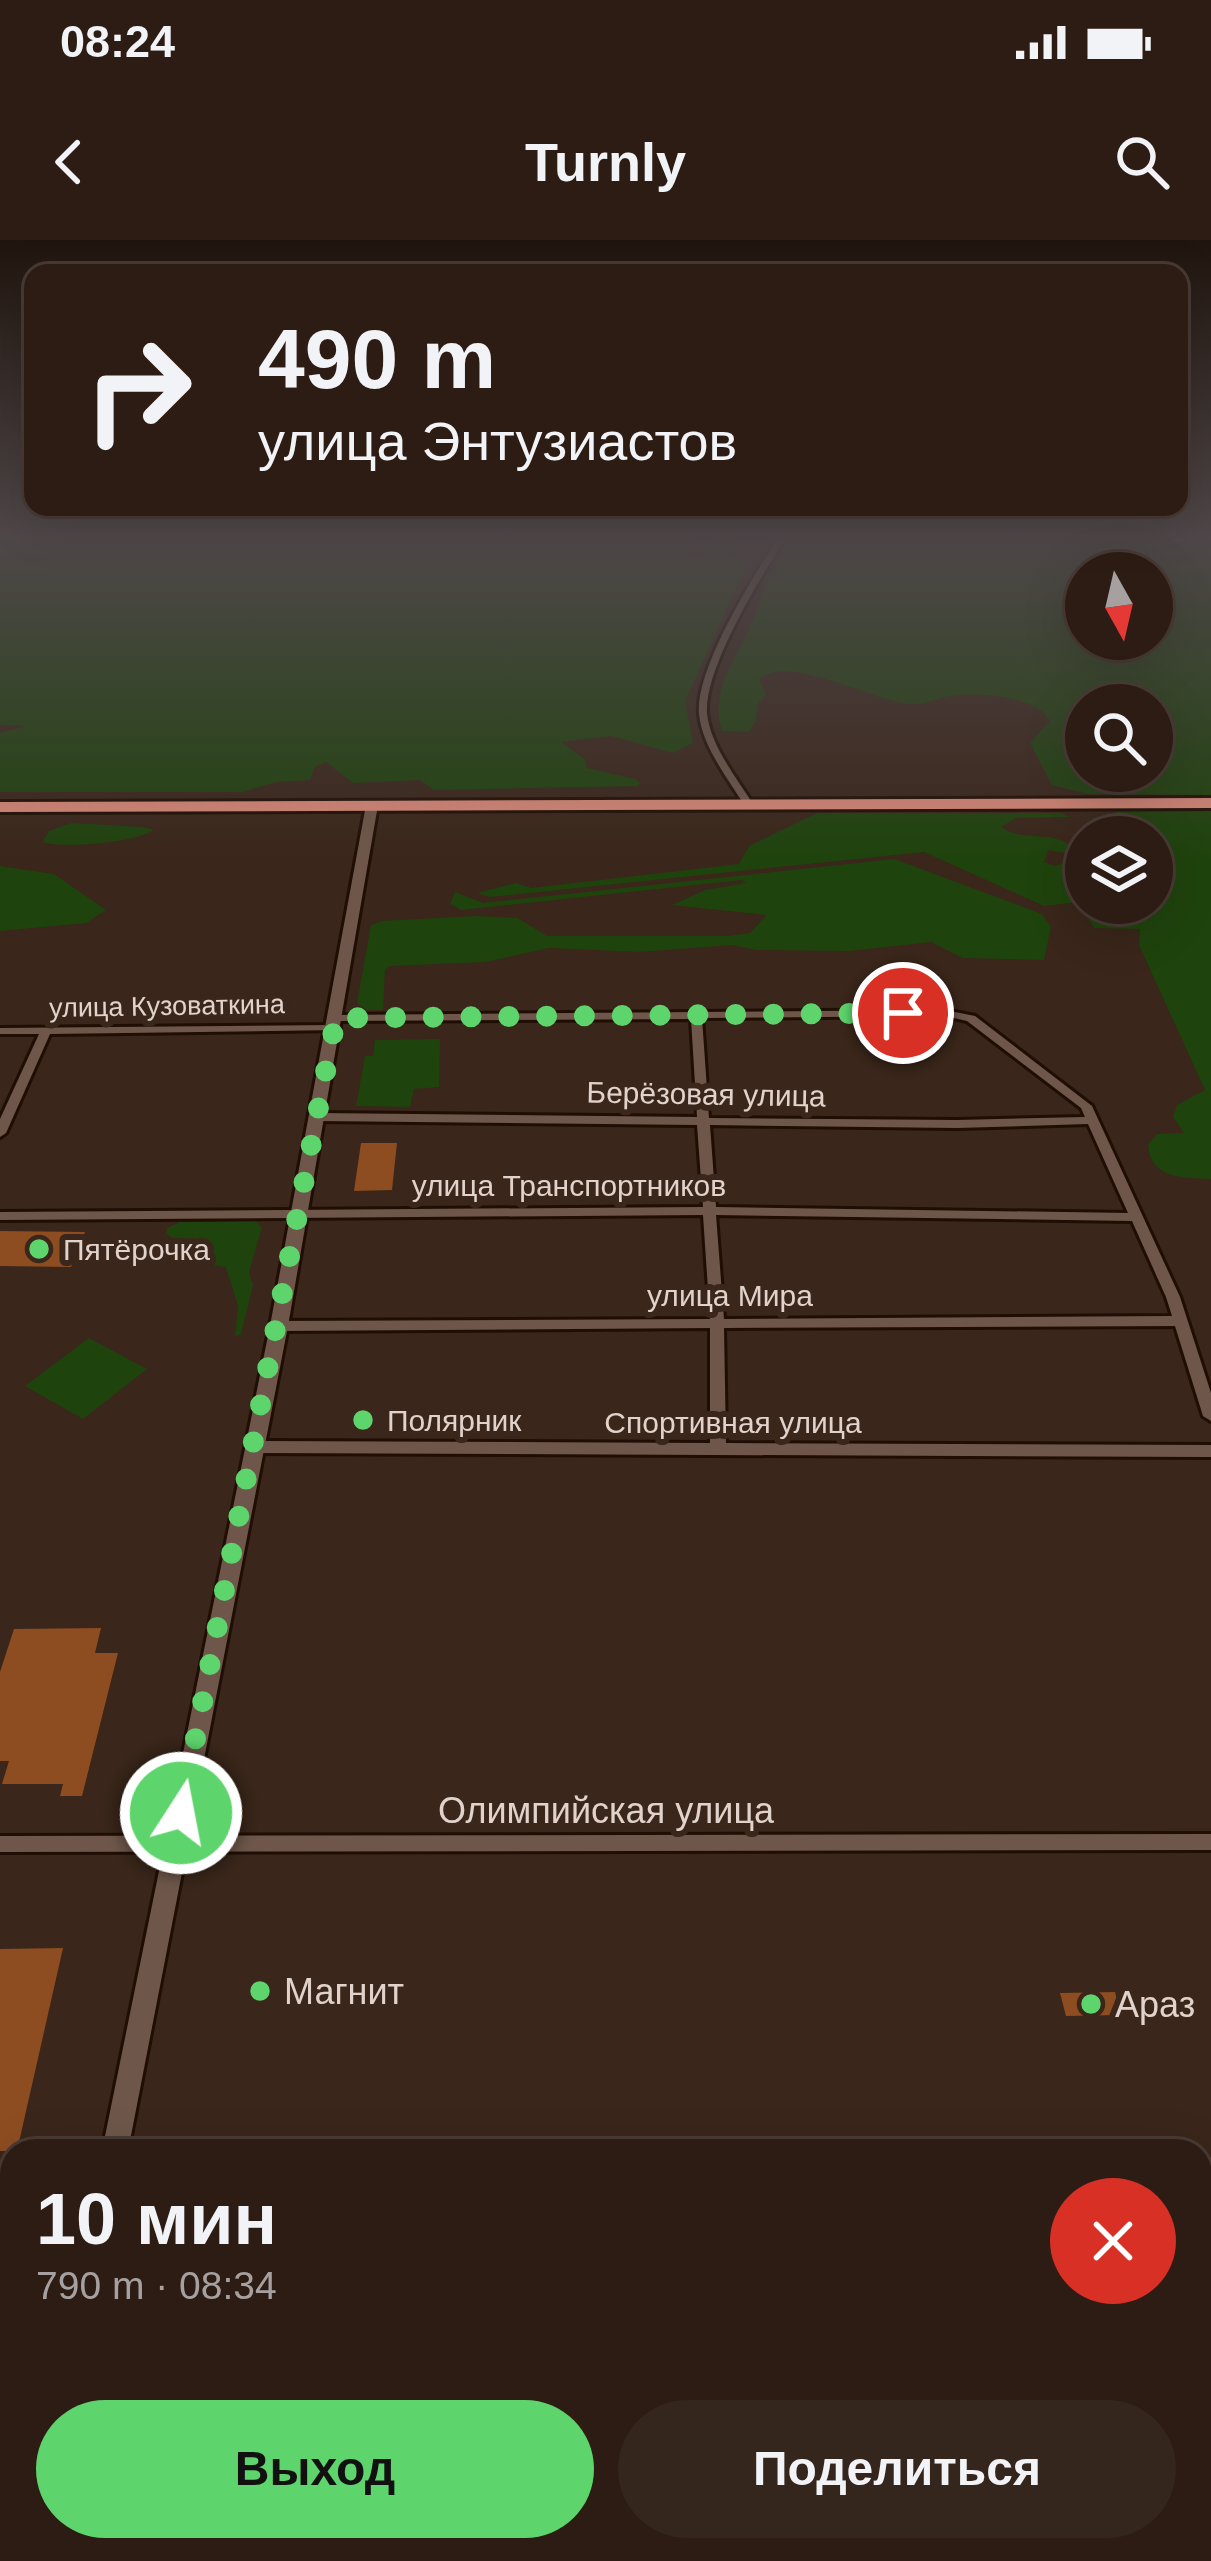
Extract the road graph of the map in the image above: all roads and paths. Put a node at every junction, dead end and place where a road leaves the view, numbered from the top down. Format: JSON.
{"nodes":[{"id":1,"x":726,"y":643,"type":"edge"},
{"id":2,"x":1211,"y":803,"type":"edge"},
{"id":3,"x":748,"y":804,"type":"junction"},
{"id":4,"x":372,"y":805,"type":"junction"},
{"id":5,"x":0,"y":807,"type":"edge"},
{"id":6,"x":696,"y":1015,"type":"junction"},
{"id":7,"x":335,"y":1023,"type":"junction"},
{"id":8,"x":0,"y":1031,"type":"edge"},
{"id":9,"x":46,"y":1031,"type":"junction"},
{"id":10,"x":318,"y":1117,"type":"junction"},
{"id":11,"x":1094,"y":1120,"type":"junction"},
{"id":12,"x":703,"y":1122,"type":"junction"},
{"id":13,"x":0,"y":1133,"type":"edge"},
{"id":14,"x":711,"y":1211,"type":"junction"},
{"id":15,"x":299,"y":1214,"type":"junction"},
{"id":16,"x":0,"y":1216,"type":"edge"},
{"id":17,"x":1138,"y":1216,"type":"junction"},
{"id":18,"x":1181,"y":1321,"type":"junction"},
{"id":19,"x":717,"y":1322,"type":"junction"},
{"id":20,"x":279,"y":1326,"type":"junction"},
{"id":21,"x":1211,"y":1416,"type":"edge"},
{"id":22,"x":255,"y":1448,"type":"junction"},
{"id":23,"x":718,"y":1449,"type":"junction"},
{"id":24,"x":1211,"y":1451,"type":"edge"},
{"id":25,"x":1211,"y":1842,"type":"edge"},
{"id":26,"x":176,"y":1843,"type":"junction"},
{"id":27,"x":0,"y":1844,"type":"edge"},
{"id":28,"x":117,"y":2139,"type":"edge"}],
"edges":[{"from":1,"to":3,"type":"street"},
{"from":2,"to":3,"type":"highway"},
{"from":3,"to":4,"type":"highway"},
{"from":4,"to":5,"type":"highway"},
{"from":4,"to":7,"type":"street"},
{"from":6,"to":7,"type":"street","name":"улица Кузоваткина"},
{"from":6,"to":11,"type":"street","name":"улица Кузоваткина"},
{"from":6,"to":12,"type":"street"},
{"from":7,"to":9,"type":"street","name":"улица Кузоваткина"},
{"from":7,"to":10,"type":"street"},
{"from":8,"to":9,"type":"street","name":"улица Кузоваткина"},
{"from":9,"to":13,"type":"street"},
{"from":10,"to":12,"type":"street","name":"Берёзовая улица"},
{"from":10,"to":15,"type":"street"},
{"from":11,"to":12,"type":"street","name":"Берёзовая улица"},
{"from":11,"to":17,"type":"street"},
{"from":12,"to":14,"type":"street"},
{"from":14,"to":15,"type":"street","name":"улица Транспортников"},
{"from":14,"to":17,"type":"street","name":"улица Транспортников"},
{"from":14,"to":19,"type":"street"},
{"from":15,"to":16,"type":"street","name":"улица Транспортников"},
{"from":15,"to":20,"type":"street"},
{"from":17,"to":18,"type":"street"},
{"from":18,"to":19,"type":"street","name":"улица Мира"},
{"from":18,"to":21,"type":"street"},
{"from":19,"to":20,"type":"street","name":"улица Мира"},
{"from":19,"to":23,"type":"street"},
{"from":20,"to":22,"type":"street"},
{"from":22,"to":23,"type":"street","name":"Спортивная улица"},
{"from":22,"to":26,"type":"street"},
{"from":23,"to":24,"type":"street","name":"Спортивная улица"},
{"from":25,"to":26,"type":"street","name":"Олимпийская улица"},
{"from":26,"to":27,"type":"street","name":"Олимпийская улица"},
{"from":26,"to":28,"type":"street"}]}
